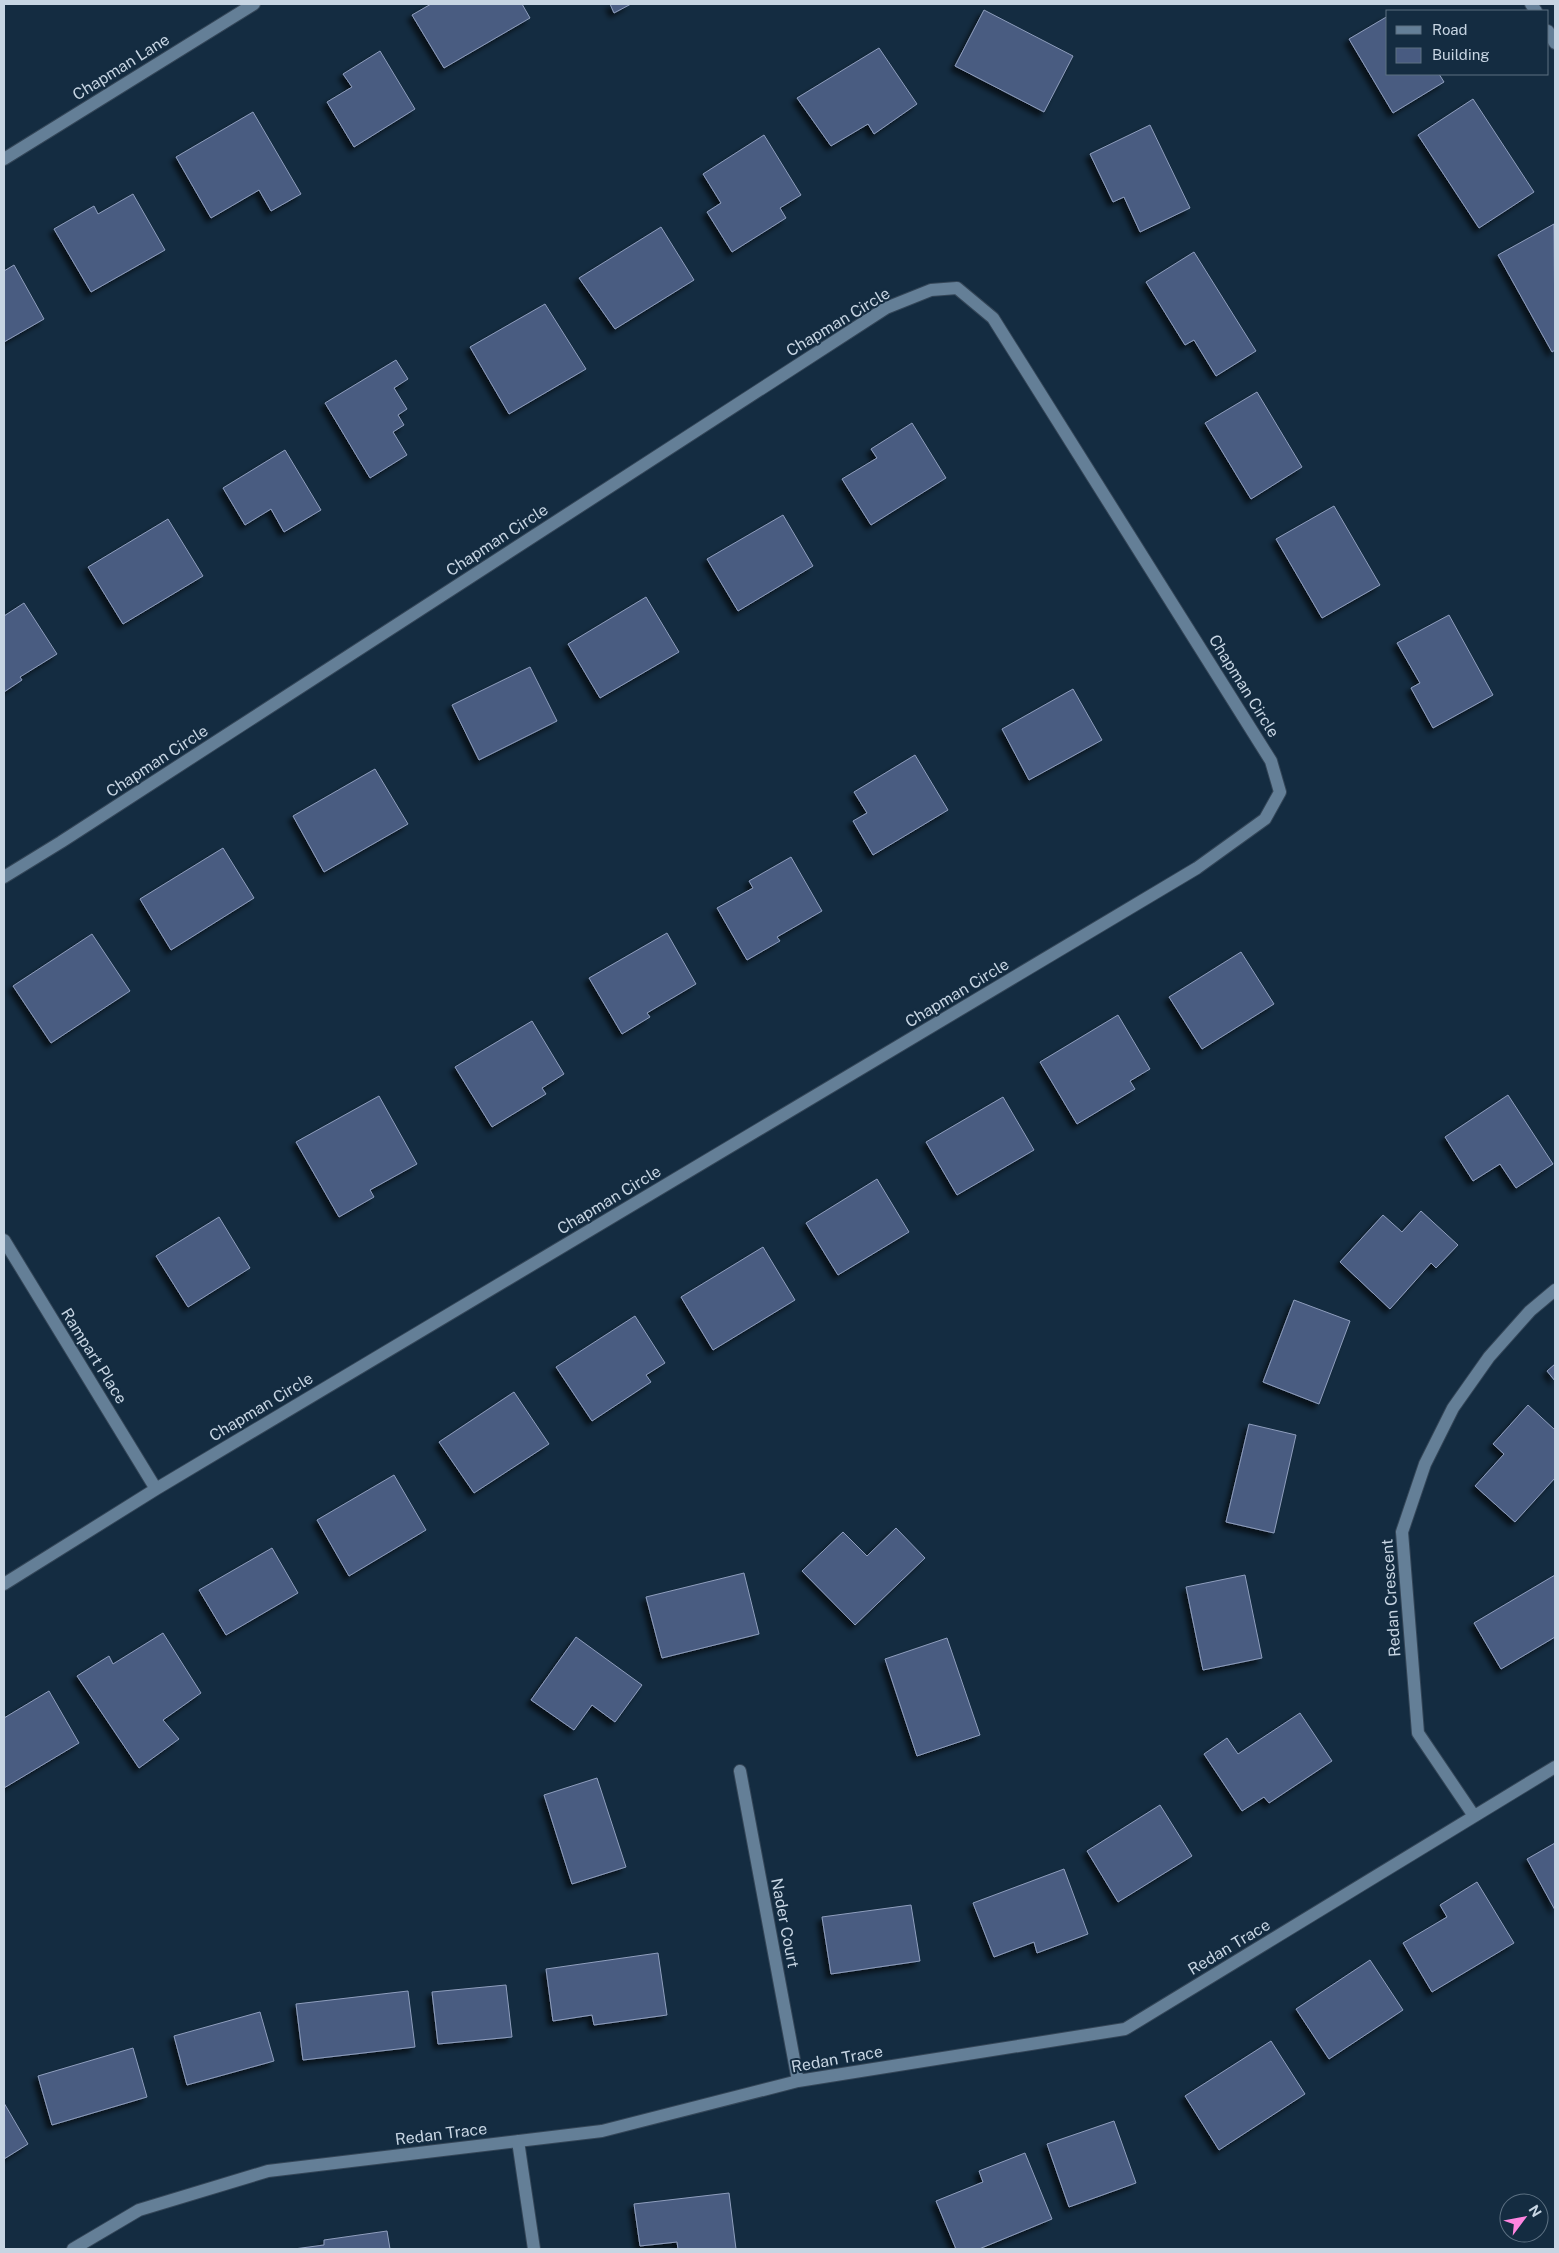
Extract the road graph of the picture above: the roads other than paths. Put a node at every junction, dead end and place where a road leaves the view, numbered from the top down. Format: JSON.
{"nodes":[{"id":1,"x":254,"y":4,"type":"edge"},
{"id":2,"x":4,"y":159,"type":"edge"},
{"id":3,"x":4,"y":877,"type":"edge"},
{"id":4,"x":4,"y":1240,"type":"edge"},
{"id":5,"x":1555,"y":1290,"type":"edge"},
{"id":6,"x":156,"y":1489,"type":"junction"},
{"id":7,"x":4,"y":1584,"type":"edge"},
{"id":8,"x":1555,"y":1767,"type":"edge"},
{"id":9,"x":740,"y":1771,"type":"dead end"},
{"id":10,"x":1474,"y":1816,"type":"junction"},
{"id":11,"x":798,"y":2081,"type":"junction"},
{"id":12,"x":518,"y":2141,"type":"junction"},
{"id":13,"x":73,"y":2249,"type":"edge"},
{"id":14,"x":534,"y":2249,"type":"edge"}],
"edges":[{"from":1,"to":2,"type":"street","name":"Chapman Lane"},
{"from":3,"to":6,"type":"street","name":"Chapman Circle"},
{"from":4,"to":6,"type":"street","name":"Rampart Place"},
{"from":5,"to":10,"type":"street","name":"Redan Crescent"},
{"from":6,"to":7,"type":"street","name":"Chapman Circle"},
{"from":8,"to":10,"type":"street","name":"Redan Trace"},
{"from":9,"to":11,"type":"street","name":"Nader Court"},
{"from":10,"to":11,"type":"street","name":"Redan Trace"},
{"from":11,"to":12,"type":"street","name":"Redan Trace"},
{"from":12,"to":13,"type":"street","name":"Redan Trace"},
{"from":12,"to":14,"type":"street"}]}
